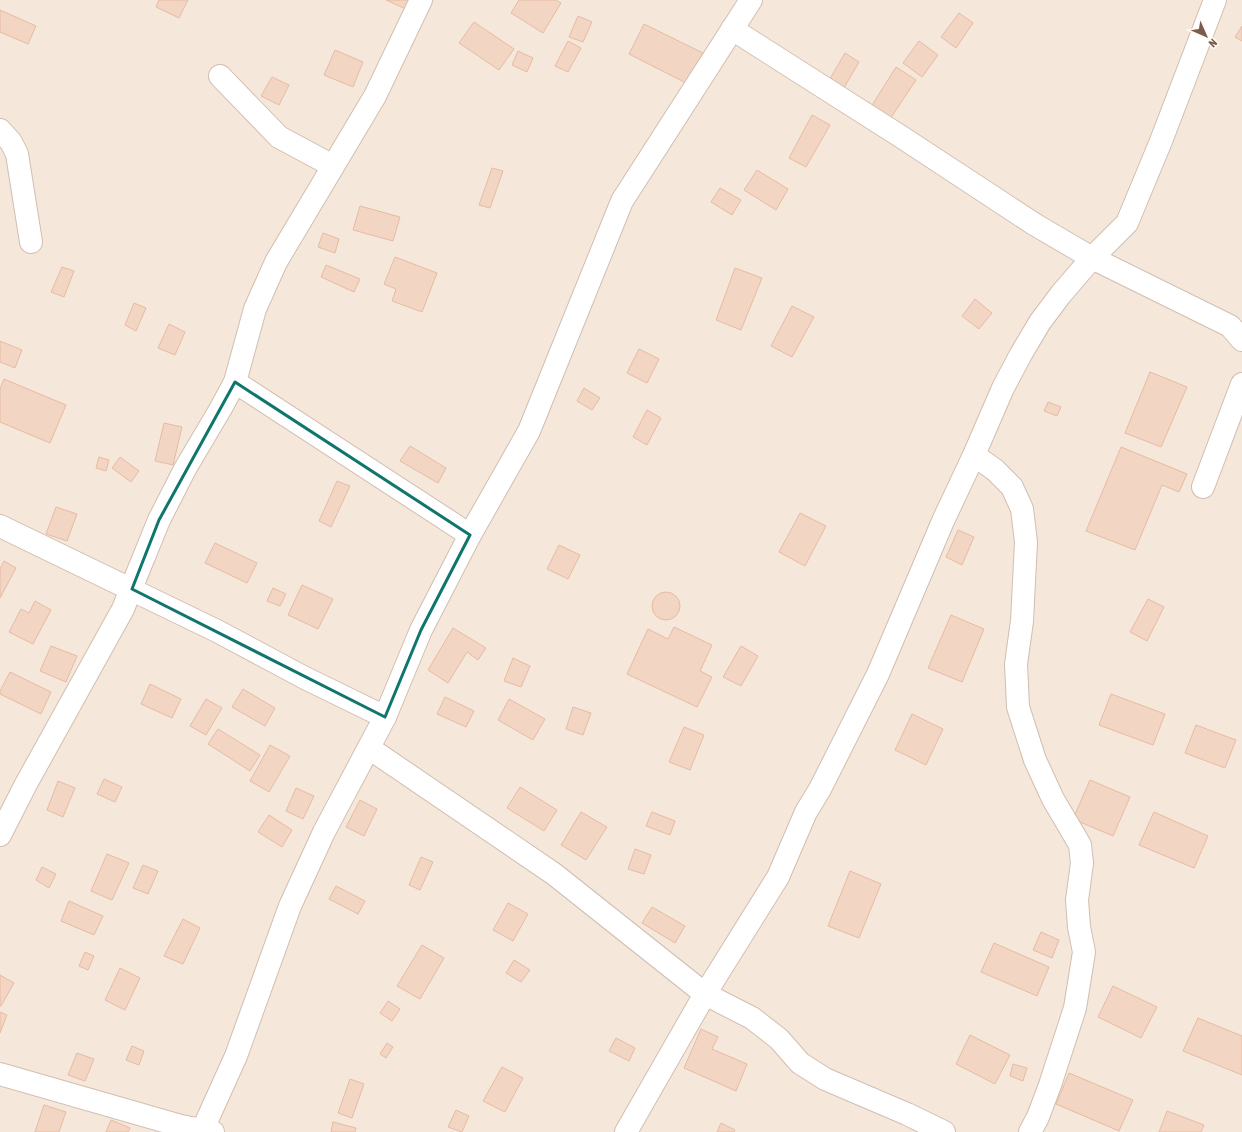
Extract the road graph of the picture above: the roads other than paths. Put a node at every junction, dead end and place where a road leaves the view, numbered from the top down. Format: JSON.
{"nodes":[{"id":1,"x":421,"y":0,"type":"edge"},
{"id":2,"x":751,"y":0,"type":"edge"},
{"id":3,"x":1216,"y":0,"type":"edge"},
{"id":4,"x":732,"y":29,"type":"junction"},
{"id":5,"x":220,"y":76,"type":"dead end"},
{"id":6,"x":0,"y":130,"type":"edge"},
{"id":7,"x":333,"y":166,"type":"junction"},
{"id":8,"x":31,"y":242,"type":"dead end"},
{"id":9,"x":1092,"y":258,"type":"junction"},
{"id":10,"x":1242,"y":340,"type":"edge"},
{"id":11,"x":235,"y":382,"type":"junction"},
{"id":12,"x":1242,"y":384,"type":"edge"},
{"id":13,"x":974,"y":455,"type":"junction"},
{"id":14,"x":1204,"y":487,"type":"dead end"},
{"id":15,"x":0,"y":526,"type":"edge"},
{"id":16,"x":470,"y":535,"type":"junction"},
{"id":17,"x":132,"y":589,"type":"junction"},
{"id":18,"x":385,"y":717,"type":"junction"},
{"id":19,"x":369,"y":748,"type":"junction"},
{"id":20,"x":0,"y":835,"type":"edge"},
{"id":21,"x":705,"y":994,"type":"junction"},
{"id":22,"x":0,"y":1074,"type":"edge"},
{"id":23,"x":179,"y":1129,"type":"edge"},
{"id":24,"x":208,"y":1131,"type":"edge"},
{"id":25,"x":626,"y":1132,"type":"edge"},
{"id":26,"x":944,"y":1132,"type":"edge"},
{"id":27,"x":1030,"y":1132,"type":"edge"}],
"edges":[{"from":1,"to":7,"type":"street"},
{"from":2,"to":4,"type":"street"},
{"from":3,"to":9,"type":"street"},
{"from":4,"to":9,"type":"street"},
{"from":4,"to":16,"type":"street"},
{"from":5,"to":7,"type":"street"},
{"from":6,"to":8,"type":"street"},
{"from":7,"to":11,"type":"street"},
{"from":9,"to":10,"type":"street"},
{"from":9,"to":13,"type":"street"},
{"from":11,"to":16,"type":"street"},
{"from":11,"to":17,"type":"street"},
{"from":12,"to":14,"type":"street"},
{"from":13,"to":21,"type":"street"},
{"from":13,"to":27,"type":"street"},
{"from":15,"to":17,"type":"street"},
{"from":16,"to":18,"type":"street"},
{"from":17,"to":18,"type":"street"},
{"from":17,"to":20,"type":"street"},
{"from":18,"to":19,"type":"street"},
{"from":19,"to":21,"type":"street"},
{"from":19,"to":24,"type":"street"},
{"from":21,"to":25,"type":"street"},
{"from":21,"to":26,"type":"street"},
{"from":22,"to":23,"type":"street"},
{"from":23,"to":24,"type":"street"}]}
